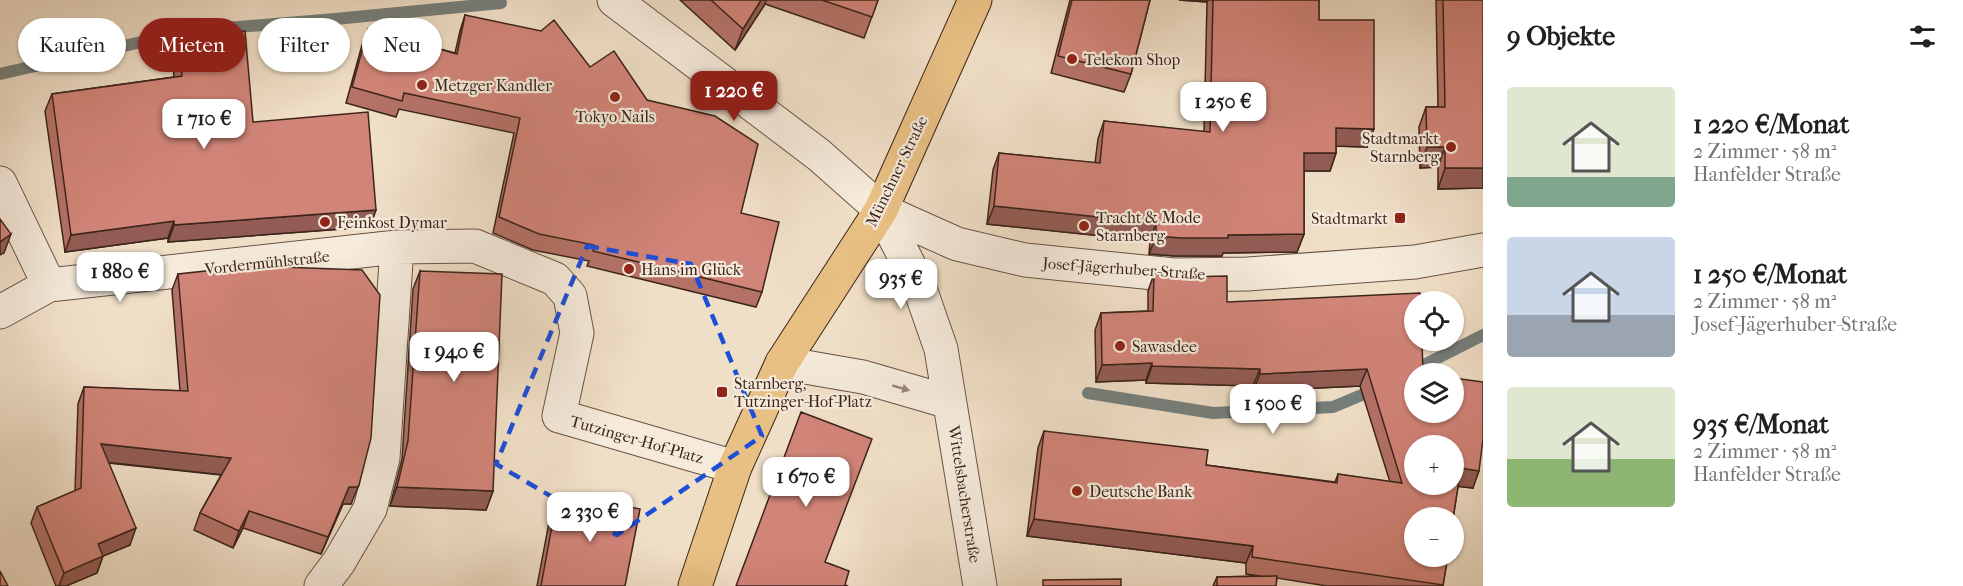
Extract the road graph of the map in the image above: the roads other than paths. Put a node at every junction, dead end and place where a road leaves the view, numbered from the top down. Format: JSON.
{"nodes":[{"id":1,"x":614,"y":0,"type":"edge"},
{"id":2,"x":975,"y":0,"type":"edge"},
{"id":3,"x":0,"y":183,"type":"edge"},
{"id":4,"x":881,"y":210,"type":"junction"},
{"id":5,"x":397,"y":247,"type":"junction"},
{"id":6,"x":1483,"y":250,"type":"edge"},
{"id":7,"x":49,"y":285,"type":"junction"},
{"id":8,"x":0,"y":312,"type":"edge"},
{"id":9,"x":782,"y":363,"type":"junction"},
{"id":10,"x":950,"y":402,"type":"junction"},
{"id":11,"x":735,"y":467,"type":"junction"},
{"id":12,"x":321,"y":586,"type":"edge"},
{"id":13,"x":695,"y":586,"type":"edge"},
{"id":14,"x":980,"y":586,"type":"edge"}],
"edges":[{"from":1,"to":4,"type":"street"},
{"from":2,"to":4,"type":"main road","name":"Münchner Straße"},
{"from":3,"to":7,"type":"street"},
{"from":4,"to":6,"type":"street","name":"Josef-Jägerhuber-Straße"},
{"from":4,"to":9,"type":"main road","name":"Münchner Straße"},
{"from":4,"to":10,"type":"street","name":"Wittelsbacherstraße"},
{"from":5,"to":7,"type":"street","name":"Vordermühlstraße"},
{"from":5,"to":11,"type":"street","name":"Tutzinger-Hof-Platz"},
{"from":5,"to":12,"type":"street"},
{"from":7,"to":8,"type":"street","name":"Vordermühlstraße"},
{"from":9,"to":10,"type":"street","one_way":true},
{"from":9,"to":11,"type":"main road","name":"Münchner Straße"},
{"from":10,"to":14,"type":"street","name":"Wittelsbacherstraße"},
{"from":11,"to":13,"type":"main road","name":"Münchner Straße"}]}
